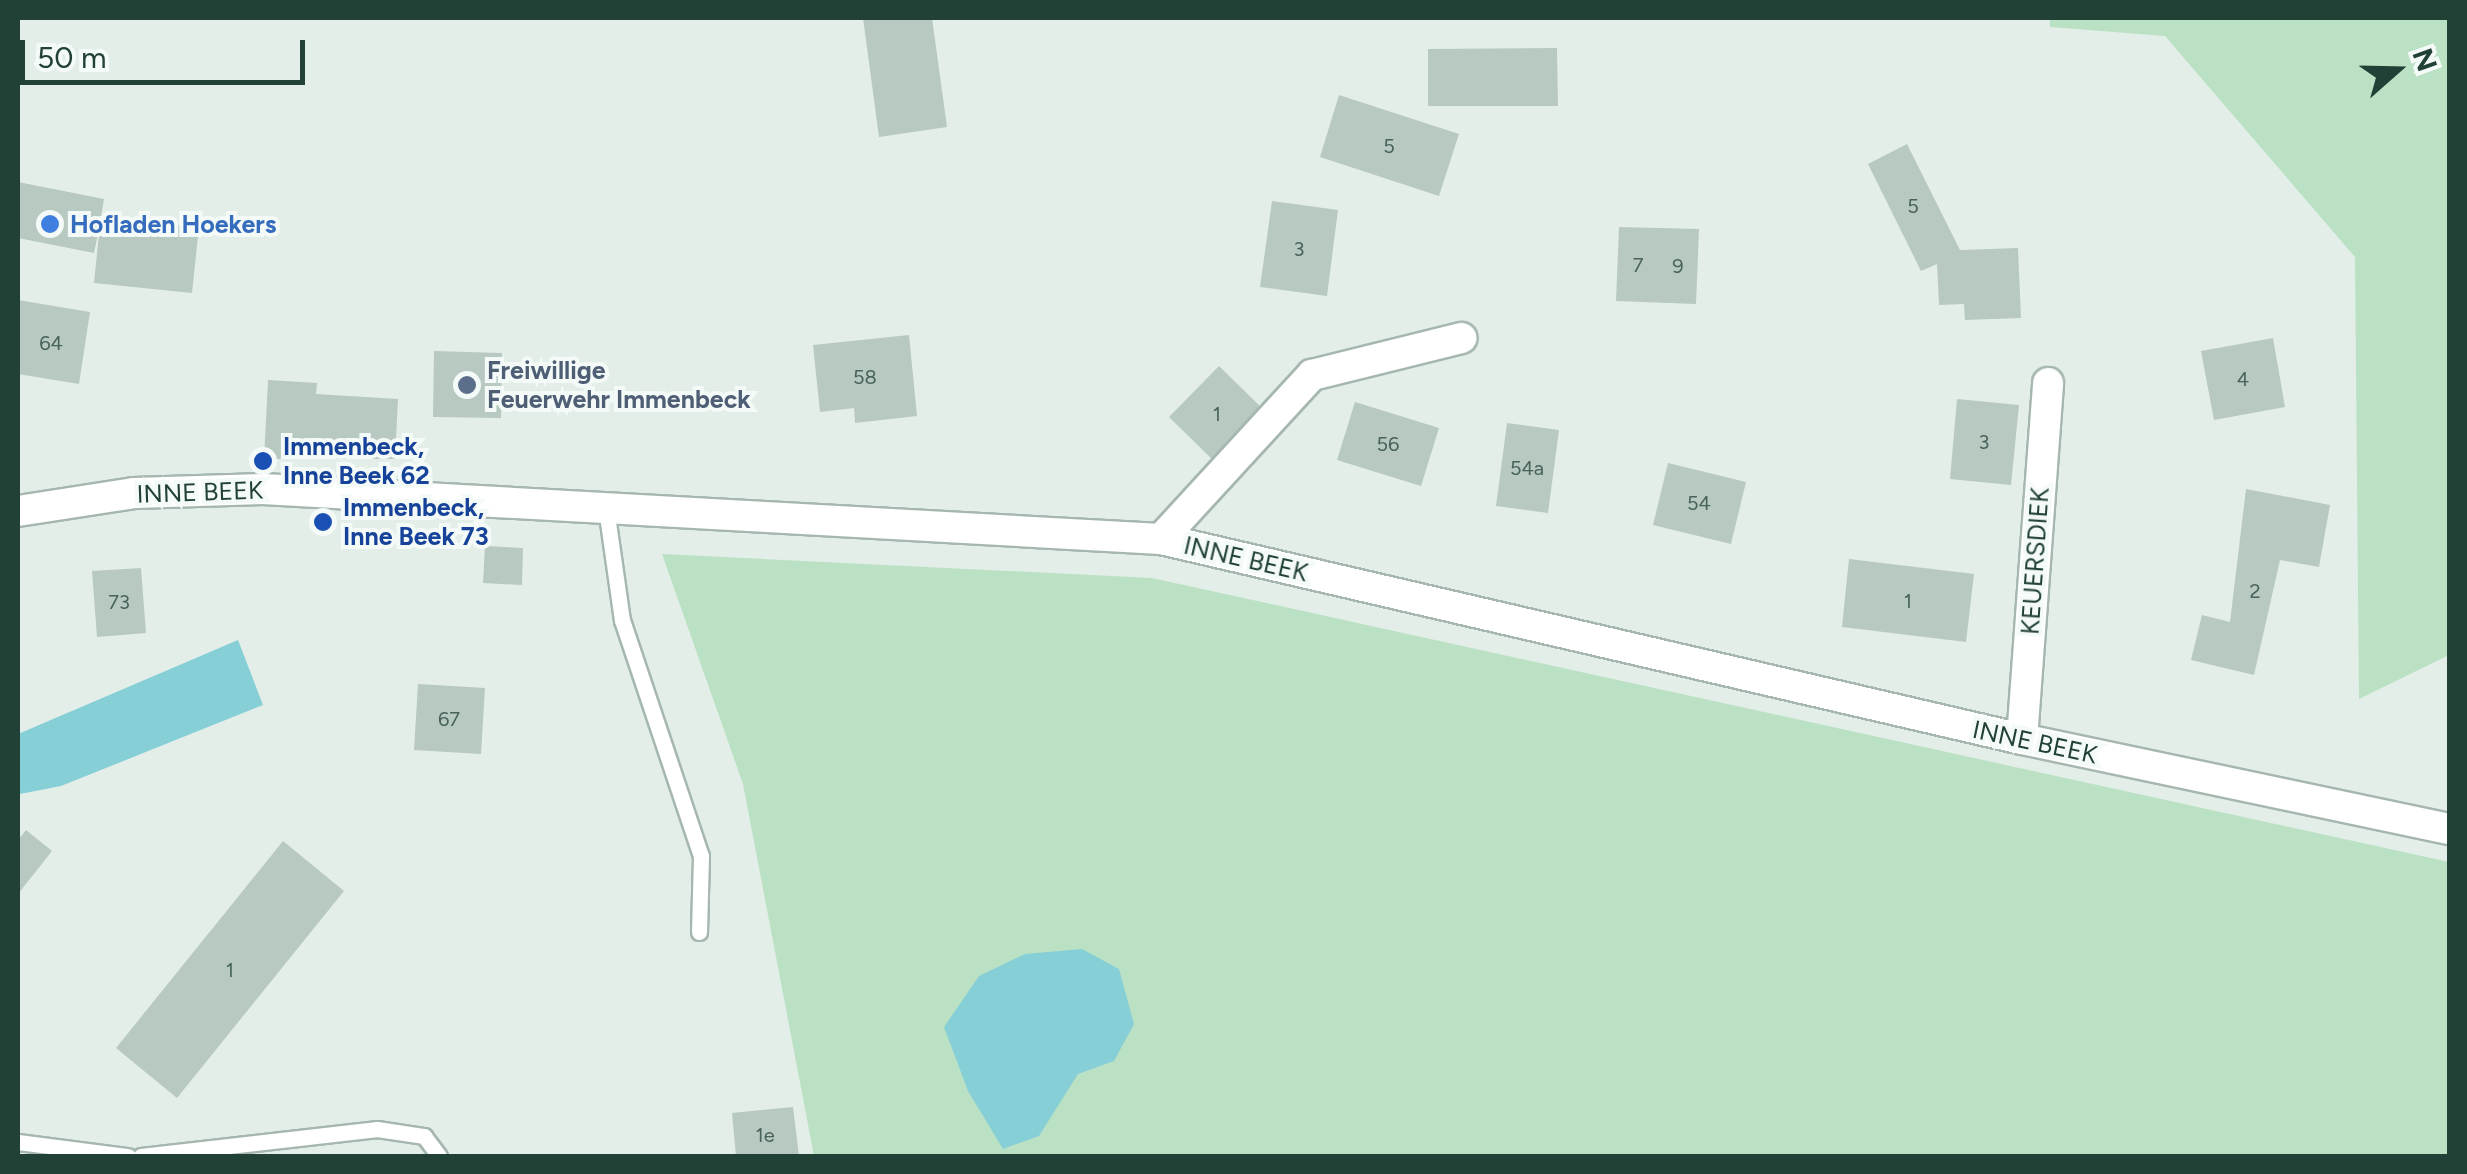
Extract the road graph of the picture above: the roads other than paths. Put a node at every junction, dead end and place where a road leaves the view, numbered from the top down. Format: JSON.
{"nodes":[{"id":1,"x":1462,"y":338,"type":"dead end"},
{"id":2,"x":2048,"y":383,"type":"dead end"},
{"id":3,"x":606,"y":508,"type":"junction"},
{"id":4,"x":18,"y":510,"type":"edge"},
{"id":5,"x":1161,"y":539,"type":"junction"},
{"id":6,"x":2022,"y":740,"type":"junction"},
{"id":7,"x":2450,"y":829,"type":"edge"},
{"id":8,"x":699,"y":932,"type":"dead end"},
{"id":9,"x":18,"y":1142,"type":"edge"},
{"id":10,"x":128,"y":1156,"type":"edge"},
{"id":11,"x":141,"y":1156,"type":"edge"},
{"id":12,"x":440,"y":1156,"type":"edge"}],
"edges":[{"from":1,"to":5,"type":"street"},
{"from":2,"to":6,"type":"street","name":"KEUERSDIEK"},
{"from":3,"to":4,"type":"street","name":"INNE BEEK"},
{"from":3,"to":5,"type":"street","name":"INNE BEEK"},
{"from":3,"to":8,"type":"lane"},
{"from":5,"to":6,"type":"street","name":"INNE BEEK"},
{"from":6,"to":7,"type":"street","name":"INNE BEEK"},
{"from":9,"to":10,"type":"lane"},
{"from":11,"to":12,"type":"lane"}]}
